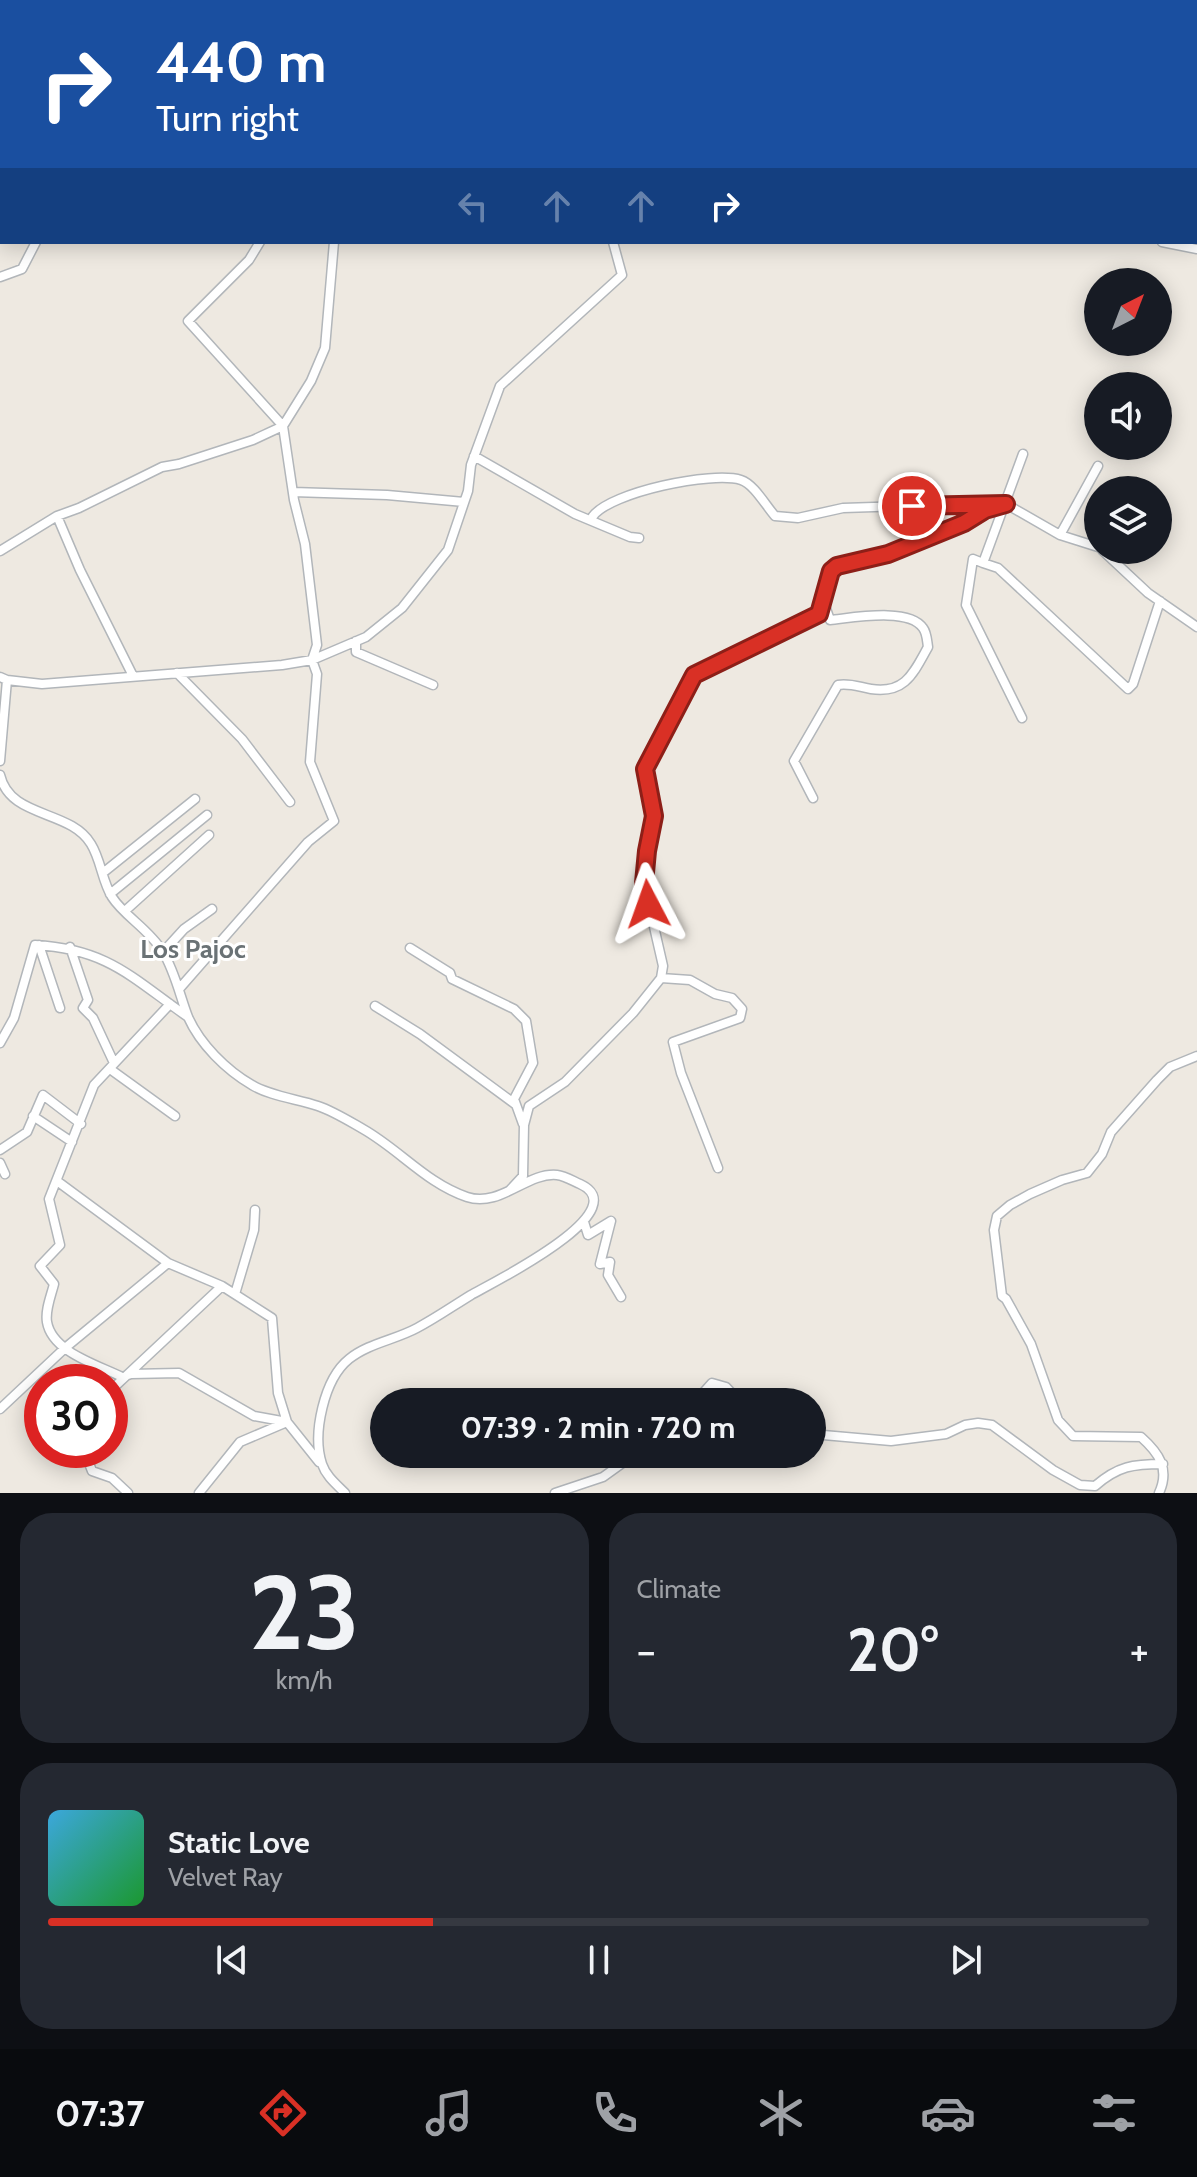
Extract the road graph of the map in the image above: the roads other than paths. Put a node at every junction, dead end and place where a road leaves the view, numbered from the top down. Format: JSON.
{"nodes":[{"id":1,"x":35,"y":244,"type":"edge"},
{"id":2,"x":259,"y":244,"type":"edge"},
{"id":3,"x":334,"y":244,"type":"edge"},
{"id":4,"x":614,"y":244,"type":"edge"},
{"id":5,"x":1172,"y":244,"type":"edge"},
{"id":6,"x":1197,"y":249,"type":"edge"},
{"id":7,"x":0,"y":277,"type":"edge"},
{"id":8,"x":283,"y":426,"type":"junction"},
{"id":9,"x":1023,"y":454,"type":"dead end"},
{"id":10,"x":474,"y":456,"type":"junction"},
{"id":11,"x":1098,"y":466,"type":"dead end"},
{"id":12,"x":293,"y":492,"type":"junction"},
{"id":13,"x":464,"y":502,"type":"junction"},
{"id":14,"x":1006,"y":504,"type":"junction"},
{"id":15,"x":57,"y":516,"type":"junction"},
{"id":16,"x":593,"y":516,"type":"dead end"},
{"id":17,"x":1060,"y":535,"type":"junction"},
{"id":18,"x":639,"y":538,"type":"dead end"},
{"id":19,"x":1084,"y":543,"type":"edge"},
{"id":20,"x":2,"y":546,"type":"edge"},
{"id":21,"x":983,"y":563,"type":"junction"},
{"id":22,"x":1117,"y":564,"type":"edge"},
{"id":23,"x":823,"y":599,"type":"junction"},
{"id":24,"x":1160,"y":601,"type":"junction"},
{"id":25,"x":1197,"y":627,"type":"edge"},
{"id":26,"x":356,"y":641,"type":"junction"},
{"id":27,"x":312,"y":660,"type":"junction"},
{"id":28,"x":177,"y":673,"type":"junction"},
{"id":29,"x":133,"y":676,"type":"junction"},
{"id":30,"x":4,"y":678,"type":"edge"},
{"id":31,"x":433,"y":685,"type":"dead end"},
{"id":32,"x":1022,"y":718,"type":"dead end"},
{"id":33,"x":0,"y":761,"type":"edge"},
{"id":34,"x":0,"y":775,"type":"edge"},
{"id":35,"x":813,"y":798,"type":"dead end"},
{"id":36,"x":195,"y":799,"type":"dead end"},
{"id":37,"x":290,"y":802,"type":"dead end"},
{"id":38,"x":207,"y":815,"type":"dead end"},
{"id":39,"x":209,"y":835,"type":"dead end"},
{"id":40,"x":104,"y":872,"type":"junction"},
{"id":41,"x":110,"y":894,"type":"junction"},
{"id":42,"x":212,"y":909,"type":"dead end"},
{"id":43,"x":126,"y":910,"type":"junction"},
{"id":44,"x":39,"y":945,"type":"junction"},
{"id":45,"x":70,"y":947,"type":"junction"},
{"id":46,"x":410,"y":948,"type":"dead end"},
{"id":47,"x":163,"y":952,"type":"junction"},
{"id":48,"x":661,"y":978,"type":"junction"},
{"id":49,"x":179,"y":989,"type":"junction"},
{"id":50,"x":170,"y":1004,"type":"junction"},
{"id":51,"x":375,"y":1006,"type":"dead end"},
{"id":52,"x":60,"y":1008,"type":"dead end"},
{"id":53,"x":188,"y":1017,"type":"junction"},
{"id":54,"x":0,"y":1043,"type":"edge"},
{"id":55,"x":1197,"y":1056,"type":"edge"},
{"id":56,"x":112,"y":1066,"type":"junction"},
{"id":57,"x":516,"y":1105,"type":"junction"},
{"id":58,"x":33,"y":1116,"type":"junction"},
{"id":59,"x":175,"y":1116,"type":"dead end"},
{"id":60,"x":81,"y":1124,"type":"junction"},
{"id":61,"x":524,"y":1125,"type":"junction"},
{"id":62,"x":72,"y":1142,"type":"junction"},
{"id":63,"x":0,"y":1150,"type":"edge"},
{"id":64,"x":0,"y":1163,"type":"edge"},
{"id":65,"x":718,"y":1168,"type":"dead end"},
{"id":66,"x":0,"y":1174,"type":"edge"},
{"id":67,"x":57,"y":1181,"type":"junction"},
{"id":68,"x":507,"y":1193,"type":"junction"},
{"id":69,"x":255,"y":1210,"type":"dead end"},
{"id":70,"x":584,"y":1222,"type":"junction"},
{"id":71,"x":168,"y":1263,"type":"junction"},
{"id":72,"x":222,"y":1286,"type":"junction"},
{"id":73,"x":235,"y":1294,"type":"junction"},
{"id":74,"x":621,"y":1297,"type":"dead end"},
{"id":75,"x":65,"y":1348,"type":"junction"},
{"id":76,"x":96,"y":1364,"type":"edge"},
{"id":77,"x":128,"y":1372,"type":"edge"},
{"id":78,"x":128,"y":1375,"type":"edge"},
{"id":79,"x":708,"y":1388,"type":"edge"},
{"id":80,"x":727,"y":1388,"type":"edge"},
{"id":81,"x":0,"y":1409,"type":"edge"},
{"id":82,"x":287,"y":1422,"type":"junction"},
{"id":83,"x":826,"y":1435,"type":"edge"},
{"id":84,"x":1163,"y":1464,"type":"junction"},
{"id":85,"x":322,"y":1466,"type":"junction"},
{"id":86,"x":91,"y":1468,"type":"edge"},
{"id":87,"x":616,"y":1468,"type":"edge"},
{"id":88,"x":128,"y":1493,"type":"edge"},
{"id":89,"x":199,"y":1493,"type":"edge"},
{"id":90,"x":345,"y":1493,"type":"edge"},
{"id":91,"x":555,"y":1493,"type":"edge"},
{"id":92,"x":1159,"y":1493,"type":"edge"}],
"edges":[{"from":1,"to":7,"type":"street"},
{"from":2,"to":8,"type":"street"},
{"from":3,"to":8,"type":"street"},
{"from":4,"to":10,"type":"street"},
{"from":5,"to":6,"type":"street"},
{"from":8,"to":12,"type":"street"},
{"from":8,"to":15,"type":"street"},
{"from":9,"to":14,"type":"street"},
{"from":10,"to":13,"type":"street"},
{"from":10,"to":18,"type":"street"},
{"from":11,"to":17,"type":"street"},
{"from":12,"to":13,"type":"street"},
{"from":12,"to":27,"type":"street"},
{"from":13,"to":26,"type":"street"},
{"from":14,"to":16,"type":"street"},
{"from":14,"to":17,"type":"street"},
{"from":14,"to":21,"type":"street"},
{"from":14,"to":23,"type":"street"},
{"from":15,"to":20,"type":"street"},
{"from":15,"to":29,"type":"street"},
{"from":17,"to":19,"type":"street"},
{"from":21,"to":24,"type":"street"},
{"from":21,"to":32,"type":"street"},
{"from":22,"to":24,"type":"street"},
{"from":23,"to":35,"type":"street"},
{"from":23,"to":48,"type":"street"},
{"from":24,"to":25,"type":"street"},
{"from":26,"to":27,"type":"street"},
{"from":26,"to":31,"type":"street"},
{"from":27,"to":28,"type":"street"},
{"from":27,"to":49,"type":"street"},
{"from":28,"to":29,"type":"street"},
{"from":28,"to":37,"type":"street"},
{"from":29,"to":30,"type":"street"},
{"from":30,"to":33,"type":"street"},
{"from":34,"to":40,"type":"street"},
{"from":36,"to":40,"type":"street"},
{"from":38,"to":41,"type":"street"},
{"from":39,"to":43,"type":"street"},
{"from":40,"to":41,"type":"street"},
{"from":41,"to":43,"type":"street"},
{"from":42,"to":47,"type":"street"},
{"from":43,"to":47,"type":"street"},
{"from":44,"to":45,"type":"street"},
{"from":44,"to":52,"type":"street"},
{"from":44,"to":54,"type":"street"},
{"from":45,"to":50,"type":"street"},
{"from":45,"to":56,"type":"street"},
{"from":46,"to":57,"type":"street"},
{"from":47,"to":49,"type":"street"},
{"from":48,"to":61,"type":"street"},
{"from":48,"to":65,"type":"street"},
{"from":49,"to":53,"type":"street"},
{"from":50,"to":53,"type":"street"},
{"from":50,"to":56,"type":"street"},
{"from":51,"to":57,"type":"street"},
{"from":53,"to":68,"type":"street"},
{"from":55,"to":84,"type":"street"},
{"from":56,"to":59,"type":"street"},
{"from":56,"to":60,"type":"street"},
{"from":57,"to":61,"type":"street"},
{"from":58,"to":60,"type":"street"},
{"from":58,"to":62,"type":"street"},
{"from":58,"to":63,"type":"street"},
{"from":60,"to":62,"type":"street"},
{"from":61,"to":68,"type":"street"},
{"from":62,"to":67,"type":"street"},
{"from":64,"to":66,"type":"street"},
{"from":67,"to":71,"type":"street"},
{"from":67,"to":75,"type":"street"},
{"from":68,"to":70,"type":"street"},
{"from":69,"to":73,"type":"street"},
{"from":70,"to":74,"type":"street"},
{"from":70,"to":85,"type":"street"},
{"from":71,"to":72,"type":"street"},
{"from":71,"to":75,"type":"street"},
{"from":72,"to":73,"type":"street"},
{"from":72,"to":77,"type":"street"},
{"from":73,"to":82,"type":"street"},
{"from":75,"to":76,"type":"street"},
{"from":75,"to":81,"type":"street"},
{"from":78,"to":82,"type":"street"},
{"from":79,"to":80,"type":"street"},
{"from":82,"to":85,"type":"street"},
{"from":82,"to":89,"type":"street"},
{"from":83,"to":84,"type":"street"},
{"from":84,"to":92,"type":"street"},
{"from":85,"to":90,"type":"street"},
{"from":86,"to":88,"type":"street"},
{"from":87,"to":91,"type":"street"}]}
